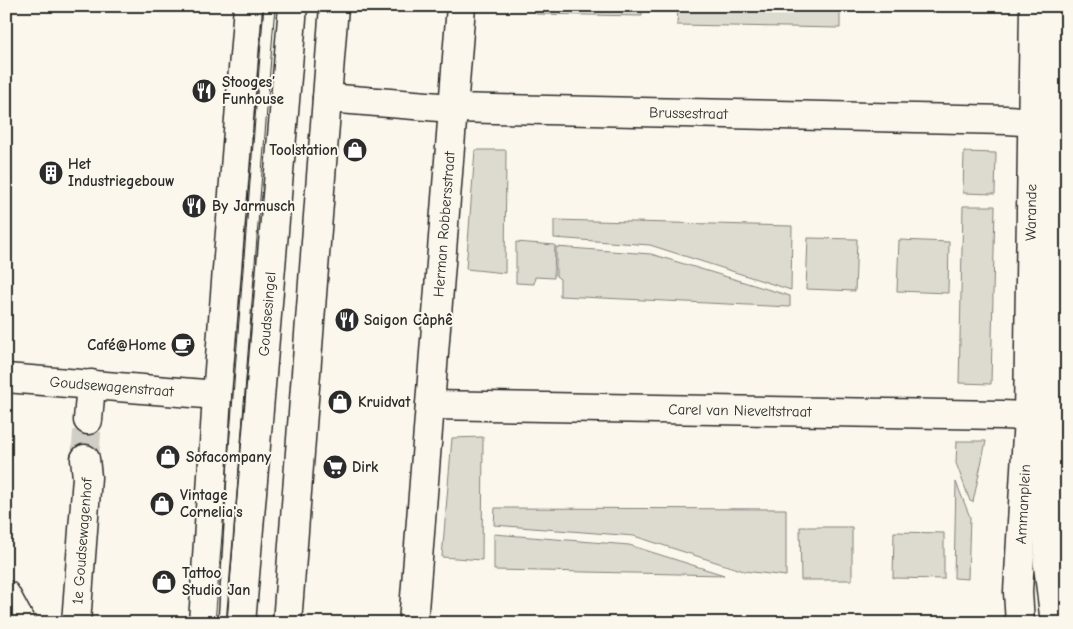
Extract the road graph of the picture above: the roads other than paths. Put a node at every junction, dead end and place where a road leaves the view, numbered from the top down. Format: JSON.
{"nodes":[{"id":1,"x":248,"y":6,"type":"edge"},
{"id":2,"x":292,"y":6,"type":"edge"},
{"id":3,"x":334,"y":6,"type":"edge"},
{"id":4,"x":461,"y":6,"type":"edge"},
{"id":5,"x":1034,"y":6,"type":"edge"},
{"id":6,"x":1055,"y":6,"type":"edge"},
{"id":7,"x":327,"y":98,"type":"junction"},
{"id":8,"x":452,"y":108,"type":"junction"},
{"id":9,"x":1042,"y":122,"type":"junction"},
{"id":10,"x":6,"y":378,"type":"edge"},
{"id":11,"x":91,"y":384,"type":"junction"},
{"id":12,"x":217,"y":395,"type":"junction"},
{"id":13,"x":430,"y":405,"type":"junction"},
{"id":14,"x":1039,"y":417,"type":"junction"},
{"id":15,"x":88,"y":420,"type":"tunnel mouth"},
{"id":16,"x":85,"y":459,"type":"tunnel mouth"},
{"id":17,"x":1018,"y":592,"type":"junction"},
{"id":18,"x":6,"y":595,"type":"edge"},
{"id":19,"x":22,"y":623,"type":"edge"},
{"id":20,"x":76,"y":623,"type":"edge"},
{"id":21,"x":202,"y":623,"type":"edge"},
{"id":22,"x":241,"y":623,"type":"edge"},
{"id":23,"x":287,"y":623,"type":"edge"},
{"id":24,"x":413,"y":623,"type":"edge"},
{"id":25,"x":1000,"y":623,"type":"edge"},
{"id":26,"x":1020,"y":623,"type":"edge"},
{"id":27,"x":1056,"y":623,"type":"edge"}],
"edges":[{"from":1,"to":12,"type":"street"},
{"from":2,"to":22,"type":"street","name":"Goudsesingel"},
{"from":3,"to":7,"type":"street"},
{"from":4,"to":8,"type":"street","name":"Herman Robbersstraat"},
{"from":5,"to":9,"type":"street","name":"Warande"},
{"from":6,"to":9,"type":"street","name":"Warande"},
{"from":7,"to":8,"type":"street","name":"Brussestraat"},
{"from":7,"to":23,"type":"street"},
{"from":8,"to":9,"type":"street","name":"Brussestraat"},
{"from":8,"to":13,"type":"street","name":"Herman Robbersstraat"},
{"from":9,"to":14,"type":"street","name":"Warande"},
{"from":10,"to":11,"type":"street","name":"Goudsewagenstraat"},
{"from":11,"to":12,"type":"street","name":"Goudsewagenstraat"},
{"from":11,"to":15,"type":"street"},
{"from":12,"to":21,"type":"street"},
{"from":13,"to":14,"type":"street","name":"Carel van Nieveltstraat"},
{"from":13,"to":24,"type":"street","name":"Herman Robbersstraat"},
{"from":14,"to":17,"type":"street","name":"Ammanplein"},
{"from":14,"to":27,"type":"street","name":"Ammanplein"},
{"from":16,"to":20,"type":"street","name":"1e Goudsewagenhof"},
{"from":17,"to":25,"type":"street","name":"Ammanplein"},
{"from":17,"to":26,"type":"street","name":"Ammanplein"},
{"from":18,"to":19,"type":"street"}]}
